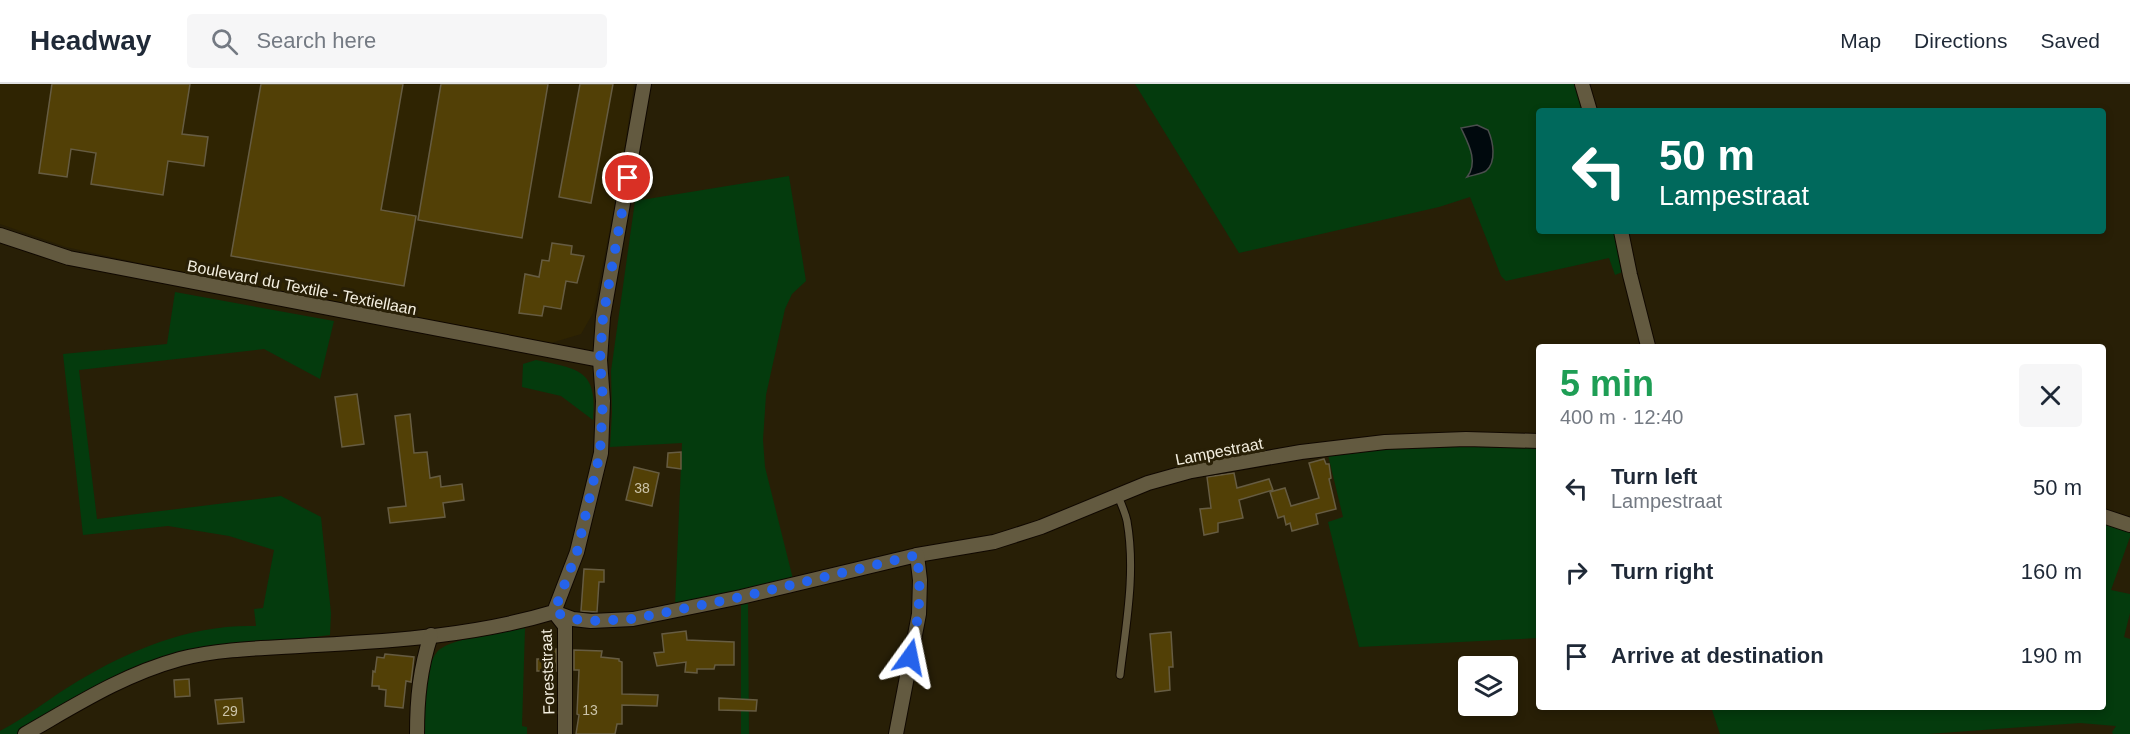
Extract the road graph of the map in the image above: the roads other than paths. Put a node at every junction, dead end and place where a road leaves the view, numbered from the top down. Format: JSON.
{"nodes":[{"id":1,"x":644,"y":84,"type":"edge"},
{"id":2,"x":1582,"y":84,"type":"edge"},
{"id":3,"x":1589,"y":108,"type":"edge"},
{"id":4,"x":1622,"y":234,"type":"edge"},
{"id":5,"x":0,"y":236,"type":"edge"},
{"id":6,"x":1648,"y":344,"type":"edge"},
{"id":7,"x":600,"y":360,"type":"junction"},
{"id":8,"x":1536,"y":441,"type":"edge"},
{"id":9,"x":1118,"y":494,"type":"junction"},
{"id":10,"x":2106,"y":517,"type":"edge"},
{"id":11,"x":2130,"y":525,"type":"edge"},
{"id":12,"x":917,"y":555,"type":"junction"},
{"id":13,"x":554,"y":612,"type":"junction"},
{"id":14,"x":431,"y":635,"type":"junction"},
{"id":15,"x":1120,"y":675,"type":"dead end"},
{"id":16,"x":25,"y":734,"type":"edge"},
{"id":17,"x":417,"y":734,"type":"edge"},
{"id":18,"x":565,"y":734,"type":"edge"},
{"id":19,"x":896,"y":734,"type":"edge"}],
"edges":[{"from":1,"to":7,"type":"street"},
{"from":2,"to":3,"type":"street"},
{"from":4,"to":6,"type":"street"},
{"from":5,"to":7,"type":"street","name":"Boulevard du Textile - Textiellaan"},
{"from":7,"to":13,"type":"street"},
{"from":8,"to":9,"type":"street","name":"Lampestraat"},
{"from":9,"to":12,"type":"street","name":"Lampestraat"},
{"from":9,"to":15,"type":"lane"},
{"from":10,"to":11,"type":"street"},
{"from":12,"to":13,"type":"street","name":"Lampestraat"},
{"from":12,"to":19,"type":"street"},
{"from":13,"to":14,"type":"street"},
{"from":13,"to":18,"type":"street","name":"Foreststraat"},
{"from":14,"to":16,"type":"street"},
{"from":14,"to":17,"type":"street"}]}
